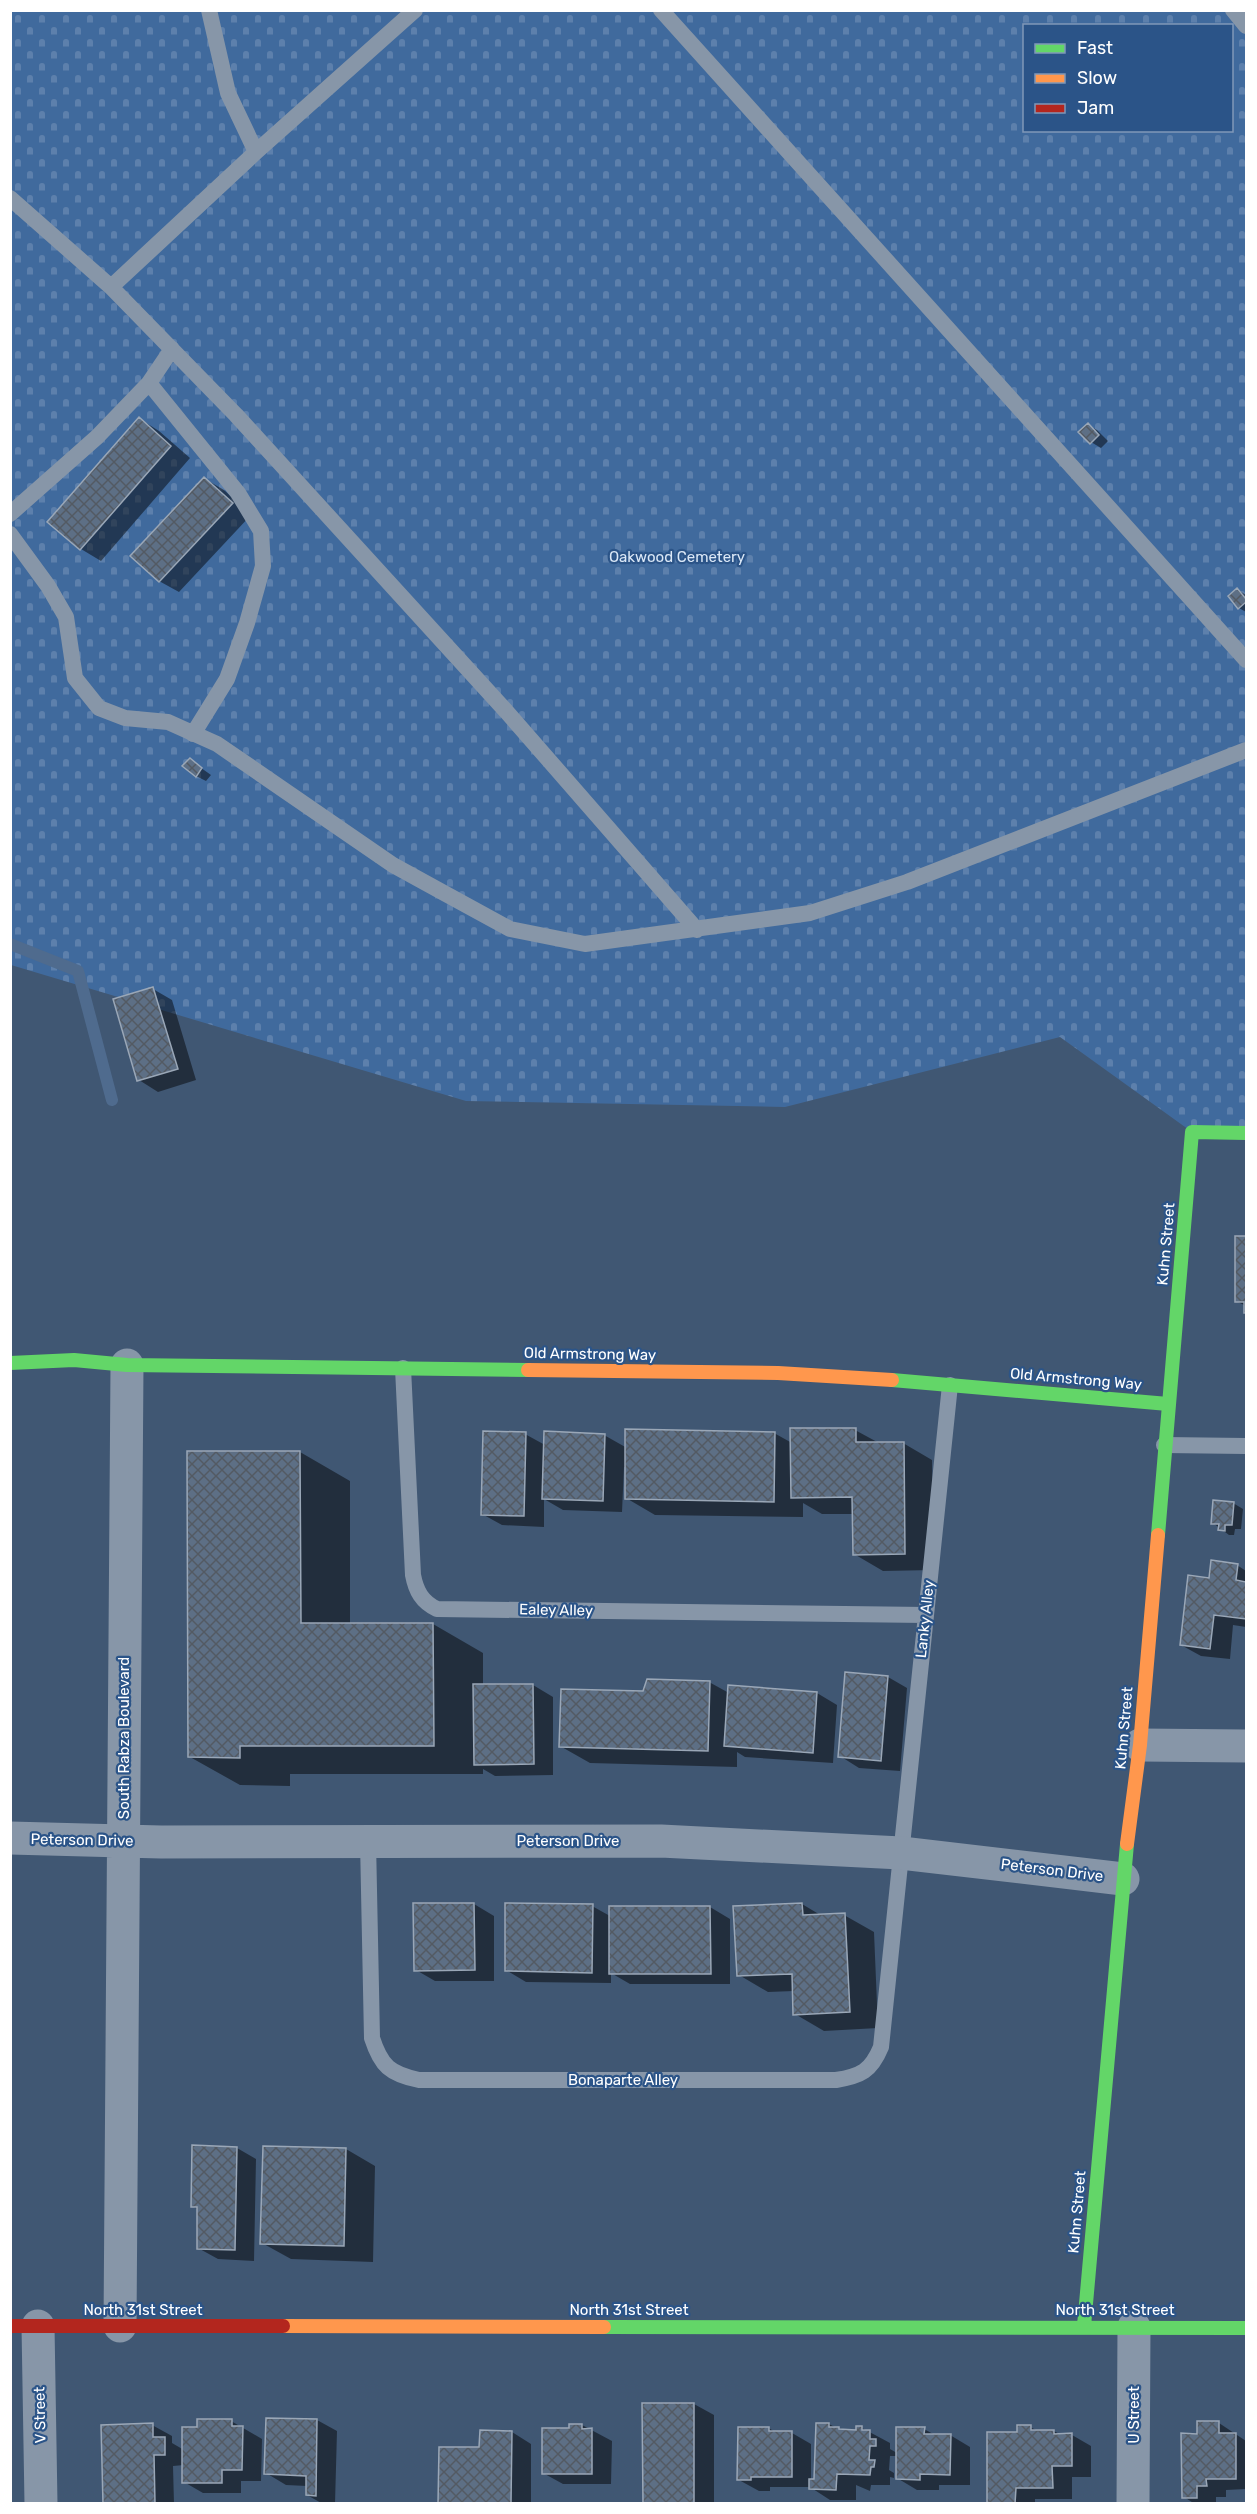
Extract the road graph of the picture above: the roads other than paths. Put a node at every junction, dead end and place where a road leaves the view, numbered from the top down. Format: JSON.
{"nodes":[{"id":1,"x":209,"y":10,"type":"edge"},
{"id":2,"x":415,"y":10,"type":"edge"},
{"id":3,"x":661,"y":10,"type":"edge"},
{"id":4,"x":1233,"y":10,"type":"edge"},
{"id":5,"x":1246,"y":26,"type":"edge"},
{"id":6,"x":256,"y":152,"type":"junction"},
{"id":7,"x":10,"y":198,"type":"edge"},
{"id":8,"x":111,"y":287,"type":"junction"},
{"id":9,"x":172,"y":349,"type":"junction"},
{"id":10,"x":149,"y":383,"type":"junction"},
{"id":11,"x":10,"y":514,"type":"edge"},
{"id":12,"x":10,"y":534,"type":"edge"},
{"id":13,"x":1246,"y":660,"type":"edge"},
{"id":14,"x":193,"y":734,"type":"junction"},
{"id":15,"x":1246,"y":750,"type":"edge"},
{"id":16,"x":697,"y":930,"type":"junction"},
{"id":17,"x":1246,"y":1133,"type":"edge"},
{"id":18,"x":10,"y":1363,"type":"edge"},
{"id":19,"x":127,"y":1365,"type":"junction"},
{"id":20,"x":403,"y":1368,"type":"junction"},
{"id":21,"x":950,"y":1385,"type":"junction"},
{"id":22,"x":1168,"y":1404,"type":"junction"},
{"id":23,"x":1164,"y":1445,"type":"junction"},
{"id":24,"x":1246,"y":1446,"type":"edge"},
{"id":25,"x":926,"y":1615,"type":"junction"},
{"id":26,"x":1140,"y":1745,"type":"junction"},
{"id":27,"x":1246,"y":1746,"type":"edge"},
{"id":28,"x":10,"y":1838,"type":"edge"},
{"id":29,"x":368,"y":1841,"type":"junction"},
{"id":30,"x":123,"y":1842,"type":"junction"},
{"id":31,"x":901,"y":1853,"type":"junction"},
{"id":32,"x":1123,"y":1879,"type":"junction"},
{"id":33,"x":24,"y":2326,"type":"edge"},
{"id":34,"x":120,"y":2326,"type":"junction"},
{"id":35,"x":1084,"y":2326,"type":"junction"},
{"id":36,"x":1134,"y":2327,"type":"junction"},
{"id":37,"x":1246,"y":2328,"type":"edge"},
{"id":38,"x":41,"y":2504,"type":"edge"},
{"id":39,"x":1133,"y":2504,"type":"edge"}],
"edges":[{"from":1,"to":6,"type":"lane"},
{"from":2,"to":6,"type":"lane"},
{"from":3,"to":13,"type":"lane"},
{"from":4,"to":5,"type":"lane"},
{"from":6,"to":8,"type":"lane"},
{"from":7,"to":8,"type":"lane"},
{"from":8,"to":9,"type":"lane"},
{"from":9,"to":10,"type":"lane"},
{"from":9,"to":16,"type":"lane"},
{"from":10,"to":11,"type":"lane"},
{"from":10,"to":14,"type":"lane"},
{"from":12,"to":14,"type":"lane"},
{"from":14,"to":16,"type":"lane"},
{"from":15,"to":16,"type":"lane"},
{"from":17,"to":22,"type":"street","name":"Kuhn Street"},
{"from":18,"to":19,"type":"street","name":"Old Armstrong Way"},
{"from":19,"to":20,"type":"street","name":"Old Armstrong Way"},
{"from":19,"to":30,"type":"street","name":"South Rabza Boulevard"},
{"from":20,"to":21,"type":"street","name":"Old Armstrong Way"},
{"from":20,"to":25,"type":"lane","name":"Ealey Alley"},
{"from":21,"to":22,"type":"street","name":"Old Armstrong Way"},
{"from":21,"to":25,"type":"lane","name":"Lanky Alley"},
{"from":22,"to":23,"type":"street","name":"Kuhn Street"},
{"from":23,"to":24,"type":"lane"},
{"from":23,"to":26,"type":"street","name":"Kuhn Street"},
{"from":25,"to":31,"type":"lane","name":"Lanky Alley"},
{"from":26,"to":27,"type":"street"},
{"from":26,"to":32,"type":"street","name":"Kuhn Street"},
{"from":28,"to":30,"type":"street","name":"Peterson Drive"},
{"from":29,"to":30,"type":"street","name":"Peterson Drive"},
{"from":29,"to":31,"type":"street","name":"Peterson Drive"},
{"from":29,"to":31,"type":"lane","name":"Bonaparte Alley"},
{"from":30,"to":34,"type":"street","name":"South Rabza Boulevard"},
{"from":31,"to":32,"type":"street","name":"Peterson Drive"},
{"from":32,"to":35,"type":"street","name":"Kuhn Street"},
{"from":33,"to":34,"type":"street","name":"North 31st Street"},
{"from":33,"to":38,"type":"street","name":"V Street"},
{"from":34,"to":35,"type":"street","name":"North 31st Street"},
{"from":35,"to":36,"type":"street","name":"North 31st Street"},
{"from":36,"to":37,"type":"street","name":"North 31st Street"},
{"from":36,"to":39,"type":"street","name":"U Street"}]}
